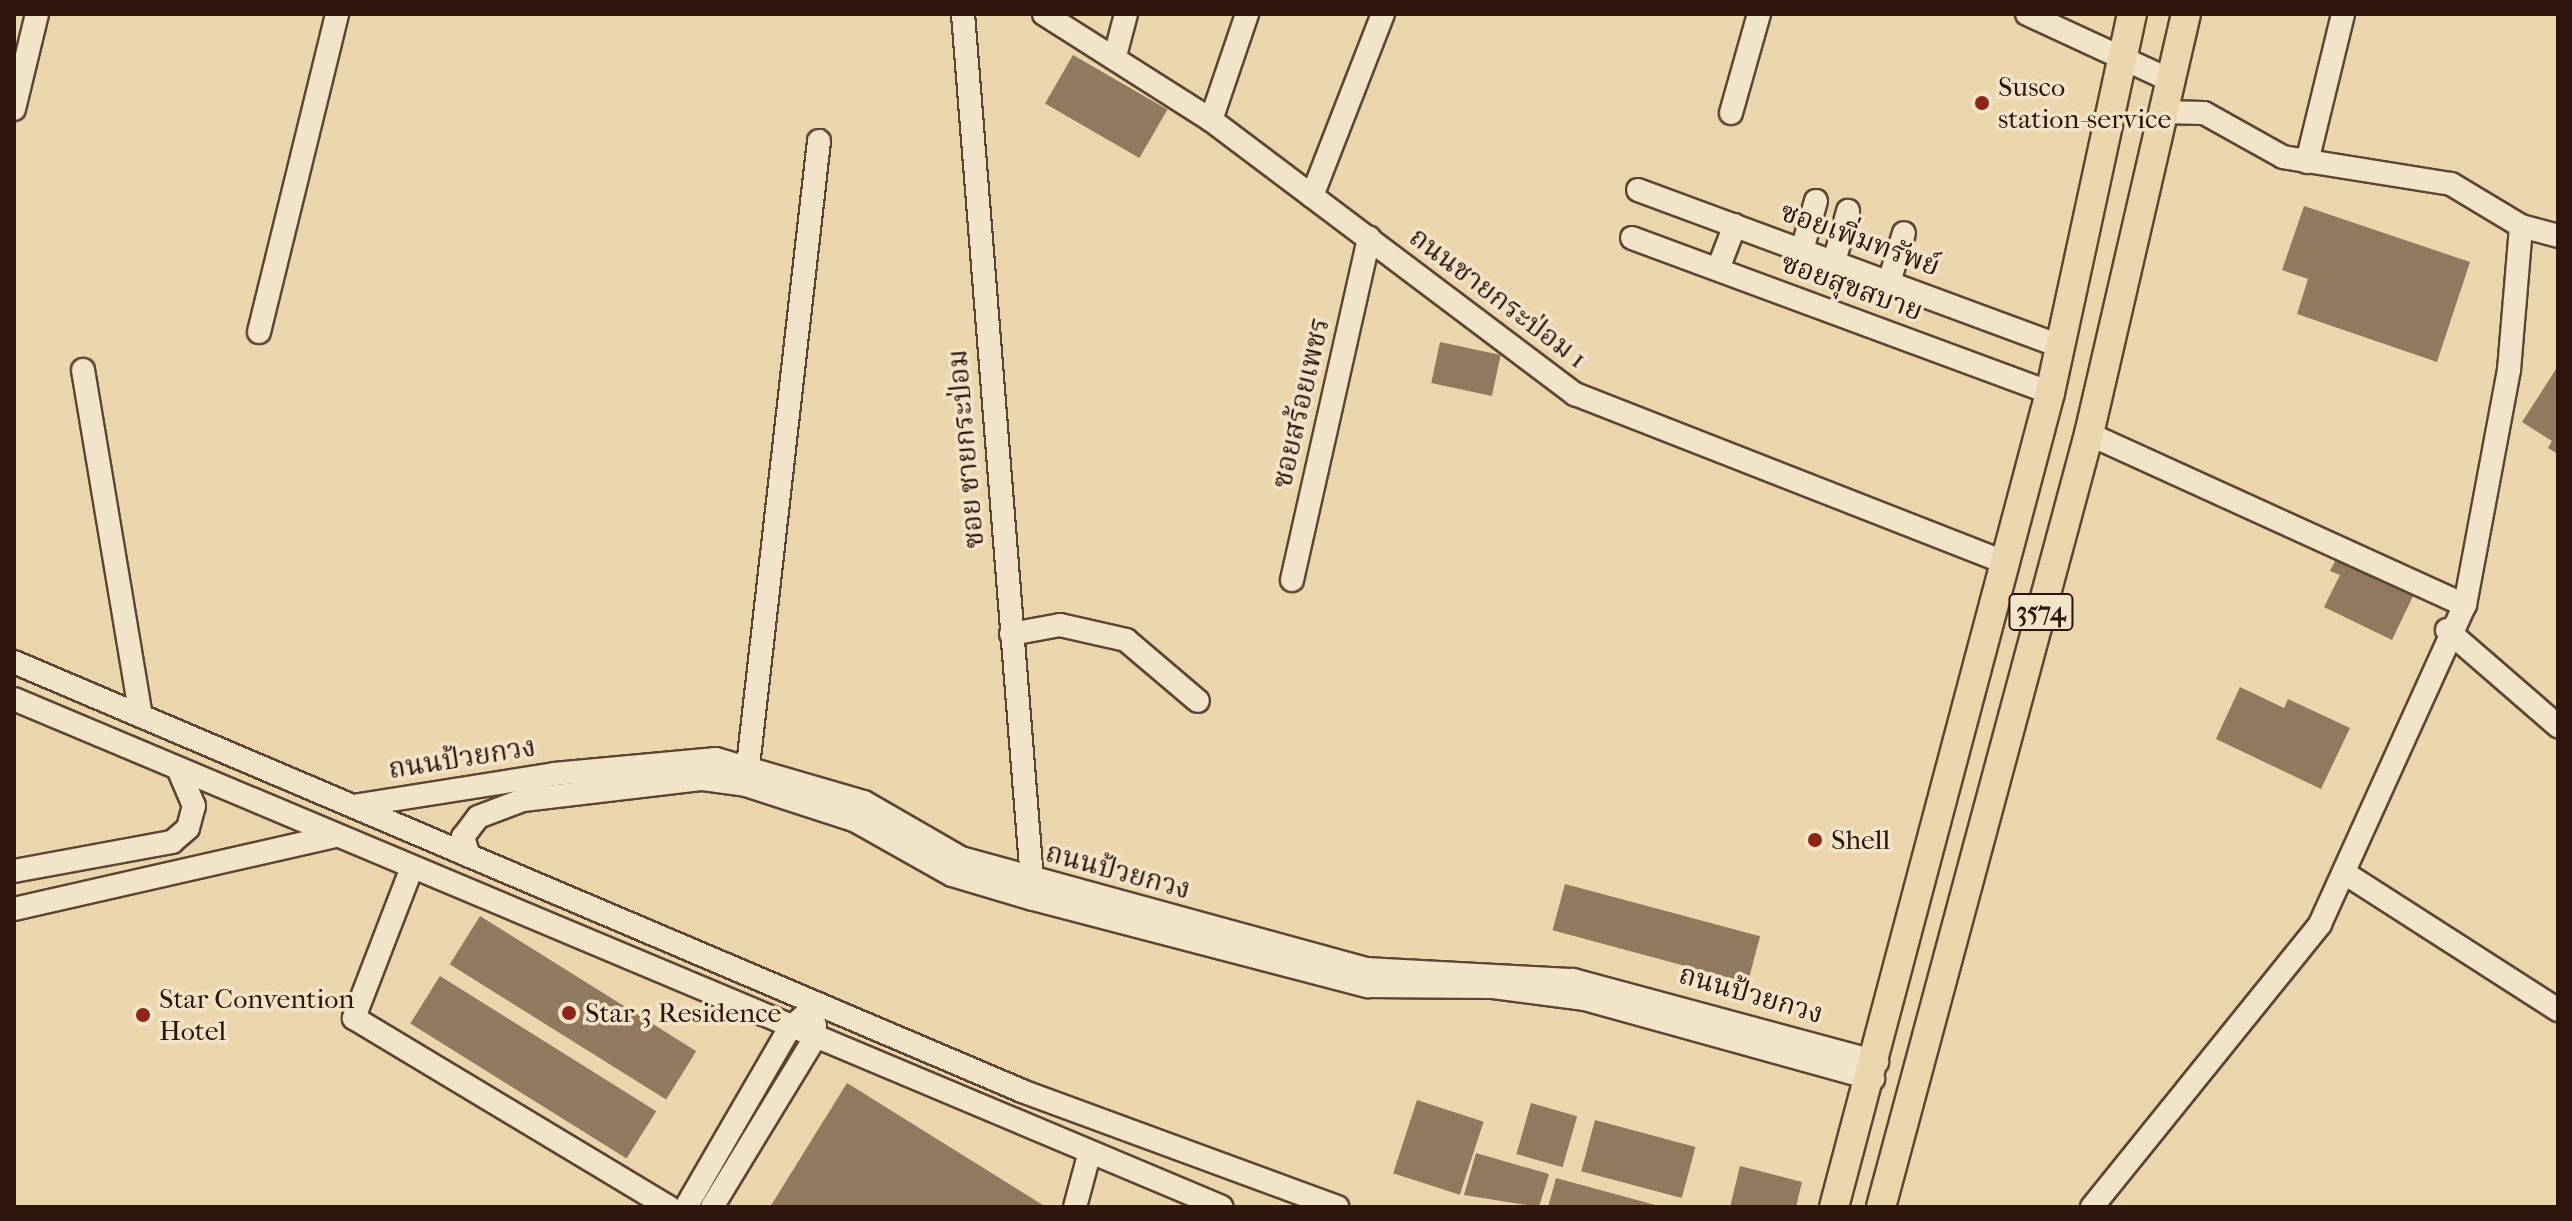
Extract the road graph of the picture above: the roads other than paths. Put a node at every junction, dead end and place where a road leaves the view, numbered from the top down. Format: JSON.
{"nodes":[{"id":1,"x":37,"y":14,"type":"edge"},
{"id":2,"x":337,"y":14,"type":"edge"},
{"id":3,"x":963,"y":14,"type":"edge"},
{"id":4,"x":1044,"y":14,"type":"edge"},
{"id":5,"x":1126,"y":14,"type":"edge"},
{"id":6,"x":1247,"y":14,"type":"edge"},
{"id":7,"x":1383,"y":14,"type":"edge"},
{"id":8,"x":1759,"y":14,"type":"edge"},
{"id":9,"x":2027,"y":14,"type":"edge"},
{"id":10,"x":2132,"y":14,"type":"edge"},
{"id":11,"x":2186,"y":14,"type":"edge"},
{"id":12,"x":2343,"y":14,"type":"edge"},
{"id":13,"x":1115,"y":56,"type":"junction"},
{"id":14,"x":2121,"y":59,"type":"junction"},
{"id":15,"x":2170,"y":80,"type":"junction"},
{"id":16,"x":14,"y":109,"type":"edge"},
{"id":17,"x":2163,"y":112,"type":"junction"},
{"id":18,"x":1731,"y":113,"type":"dead end"},
{"id":19,"x":1211,"y":120,"type":"junction"},
{"id":20,"x":819,"y":141,"type":"dead end"},
{"id":21,"x":2307,"y":162,"type":"junction"},
{"id":22,"x":1638,"y":190,"type":"dead end"},
{"id":23,"x":1312,"y":196,"type":"junction"},
{"id":24,"x":1816,"y":201,"type":"dead end"},
{"id":25,"x":1848,"y":211,"type":"dead end"},
{"id":26,"x":1735,"y":225,"type":"junction"},
{"id":27,"x":2521,"y":226,"type":"junction"},
{"id":28,"x":1904,"y":233,"type":"dead end"},
{"id":29,"x":2558,"y":236,"type":"edge"},
{"id":30,"x":1369,"y":238,"type":"junction"},
{"id":31,"x":1632,"y":238,"type":"dead end"},
{"id":32,"x":1802,"y":250,"type":"junction"},
{"id":33,"x":1834,"y":262,"type":"junction"},
{"id":34,"x":1718,"y":269,"type":"junction"},
{"id":35,"x":1889,"y":282,"type":"junction"},
{"id":36,"x":259,"y":332,"type":"dead end"},
{"id":37,"x":2060,"y":346,"type":"junction"},
{"id":38,"x":83,"y":370,"type":"dead end"},
{"id":39,"x":2050,"y":393,"type":"junction"},
{"id":40,"x":2089,"y":434,"type":"junction"},
{"id":41,"x":2007,"y":563,"type":"junction"},
{"id":42,"x":1292,"y":580,"type":"dead end"},
{"id":43,"x":2465,"y":605,"type":"junction"},
{"id":44,"x":2447,"y":630,"type":"junction"},
{"id":45,"x":1011,"y":634,"type":"junction"},
{"id":46,"x":14,"y":662,"type":"edge"},
{"id":47,"x":14,"y":699,"type":"edge"},
{"id":48,"x":1198,"y":701,"type":"dead end"},
{"id":49,"x":141,"y":715,"type":"junction"},
{"id":50,"x":2558,"y":726,"type":"edge"},
{"id":51,"x":748,"y":766,"type":"junction"},
{"id":52,"x":179,"y":770,"type":"junction"},
{"id":53,"x":515,"y":780,"type":"junction"},
{"id":54,"x":353,"y":806,"type":"junction"},
{"id":55,"x":497,"y":809,"type":"junction"},
{"id":56,"x":332,"y":837,"type":"junction"},
{"id":57,"x":469,"y":856,"type":"junction"},
{"id":58,"x":411,"y":870,"type":"junction"},
{"id":59,"x":14,"y":871,"type":"edge"},
{"id":60,"x":2346,"y":874,"type":"junction"},
{"id":61,"x":1032,"y":879,"type":"junction"},
{"id":62,"x":14,"y":909,"type":"edge"},
{"id":63,"x":818,"y":1004,"type":"junction"},
{"id":64,"x":2558,"y":1010,"type":"edge"},
{"id":65,"x":789,"y":1029,"type":"junction"},
{"id":66,"x":814,"y":1039,"type":"junction"},
{"id":67,"x":1875,"y":1070,"type":"junction"},
{"id":68,"x":1089,"y":1155,"type":"junction"},
{"id":69,"x":669,"y":1207,"type":"edge"},
{"id":70,"x":686,"y":1207,"type":"edge"},
{"id":71,"x":712,"y":1207,"type":"edge"},
{"id":72,"x":1075,"y":1207,"type":"edge"},
{"id":73,"x":1222,"y":1207,"type":"edge"},
{"id":74,"x":1337,"y":1207,"type":"edge"},
{"id":75,"x":1834,"y":1207,"type":"edge"},
{"id":76,"x":1881,"y":1207,"type":"edge"},
{"id":77,"x":2092,"y":1207,"type":"edge"}],
"edges":[{"from":1,"to":16,"type":"street"},
{"from":2,"to":36,"type":"street"},
{"from":3,"to":45,"type":"street","name":"ซอย ชายกระป่อม"},
{"from":4,"to":13,"type":"street","name":"ถนนชายกระป่อม 1"},
{"from":5,"to":13,"type":"street"},
{"from":6,"to":19,"type":"street"},
{"from":7,"to":23,"type":"street"},
{"from":8,"to":18,"type":"street"},
{"from":9,"to":14,"type":"street"},
{"from":10,"to":14,"type":"main road","number":"3574"},
{"from":11,"to":15,"type":"main road","number":"3574"},
{"from":12,"to":21,"type":"street"},
{"from":13,"to":19,"type":"street","name":"ถนนชายกระป่อม 1"},
{"from":14,"to":15,"type":"street"},
{"from":14,"to":37,"type":"main road","number":"3574"},
{"from":15,"to":17,"type":"main road","number":"3574"},
{"from":17,"to":21,"type":"street"},
{"from":17,"to":40,"type":"main road","number":"3574"},
{"from":19,"to":23,"type":"street","name":"ถนนชายกระป่อม 1"},
{"from":20,"to":51,"type":"street"},
{"from":21,"to":27,"type":"street"},
{"from":22,"to":26,"type":"street","name":"ซอยเพิ่มทรัพย์"},
{"from":23,"to":30,"type":"street","name":"ถนนชายกระป่อม 1"},
{"from":24,"to":32,"type":"street"},
{"from":25,"to":33,"type":"street"},
{"from":26,"to":32,"type":"street","name":"ซอยเพิ่มทรัพย์"},
{"from":26,"to":34,"type":"street"},
{"from":27,"to":29,"type":"street"},
{"from":27,"to":43,"type":"street"},
{"from":28,"to":35,"type":"street"},
{"from":30,"to":41,"type":"street","name":"ถนนชายกระป่อม 1"},
{"from":30,"to":42,"type":"street","name":"ซอยสร้อยเพชร"},
{"from":31,"to":34,"type":"street","name":"ซอยสุขสบาย"},
{"from":32,"to":33,"type":"street","name":"ซอยเพิ่มทรัพย์"},
{"from":33,"to":35,"type":"street","name":"ซอยเพิ่มทรัพย์"},
{"from":34,"to":39,"type":"street","name":"ซอยสุขสบาย"},
{"from":35,"to":37,"type":"street","name":"ซอยเพิ่มทรัพย์"},
{"from":37,"to":39,"type":"main road","number":"3574"},
{"from":38,"to":49,"type":"street"},
{"from":39,"to":41,"type":"main road","number":"3574"},
{"from":40,"to":43,"type":"street"},
{"from":40,"to":76,"type":"main road","number":"3574"},
{"from":41,"to":67,"type":"main road","number":"3574"},
{"from":43,"to":44,"type":"street"},
{"from":44,"to":50,"type":"street"},
{"from":44,"to":60,"type":"street"},
{"from":45,"to":48,"type":"street"},
{"from":45,"to":61,"type":"street","name":"ซอย ชายกระป่อม"},
{"from":46,"to":49,"type":"street"},
{"from":47,"to":52,"type":"street"},
{"from":49,"to":54,"type":"street"},
{"from":51,"to":53,"type":"street","name":"ถนนป้วยกวง"},
{"from":51,"to":61,"type":"street","name":"ถนนป้วยกวง"},
{"from":52,"to":56,"type":"street"},
{"from":52,"to":59,"type":"street"},
{"from":53,"to":54,"type":"street","name":"ถนนป้วยกวง"},
{"from":53,"to":55,"type":"street"},
{"from":54,"to":57,"type":"street"},
{"from":55,"to":57,"type":"street","name":"ถนนป้วยกวง"},
{"from":55,"to":67,"type":"street","name":"ถนนป้วยกวง"},
{"from":56,"to":58,"type":"street"},
{"from":56,"to":62,"type":"street"},
{"from":57,"to":63,"type":"street"},
{"from":58,"to":65,"type":"street"},
{"from":58,"to":69,"type":"street"},
{"from":60,"to":64,"type":"street"},
{"from":60,"to":77,"type":"street"},
{"from":61,"to":67,"type":"street","name":"ถนนป้วยกวง"},
{"from":63,"to":65,"type":"street"},
{"from":63,"to":66,"type":"street"},
{"from":63,"to":74,"type":"street"},
{"from":65,"to":66,"type":"street"},
{"from":65,"to":70,"type":"street"},
{"from":66,"to":68,"type":"street"},
{"from":66,"to":71,"type":"street"},
{"from":67,"to":75,"type":"main road","number":"3574"},
{"from":68,"to":72,"type":"street"},
{"from":68,"to":73,"type":"street"}]}
